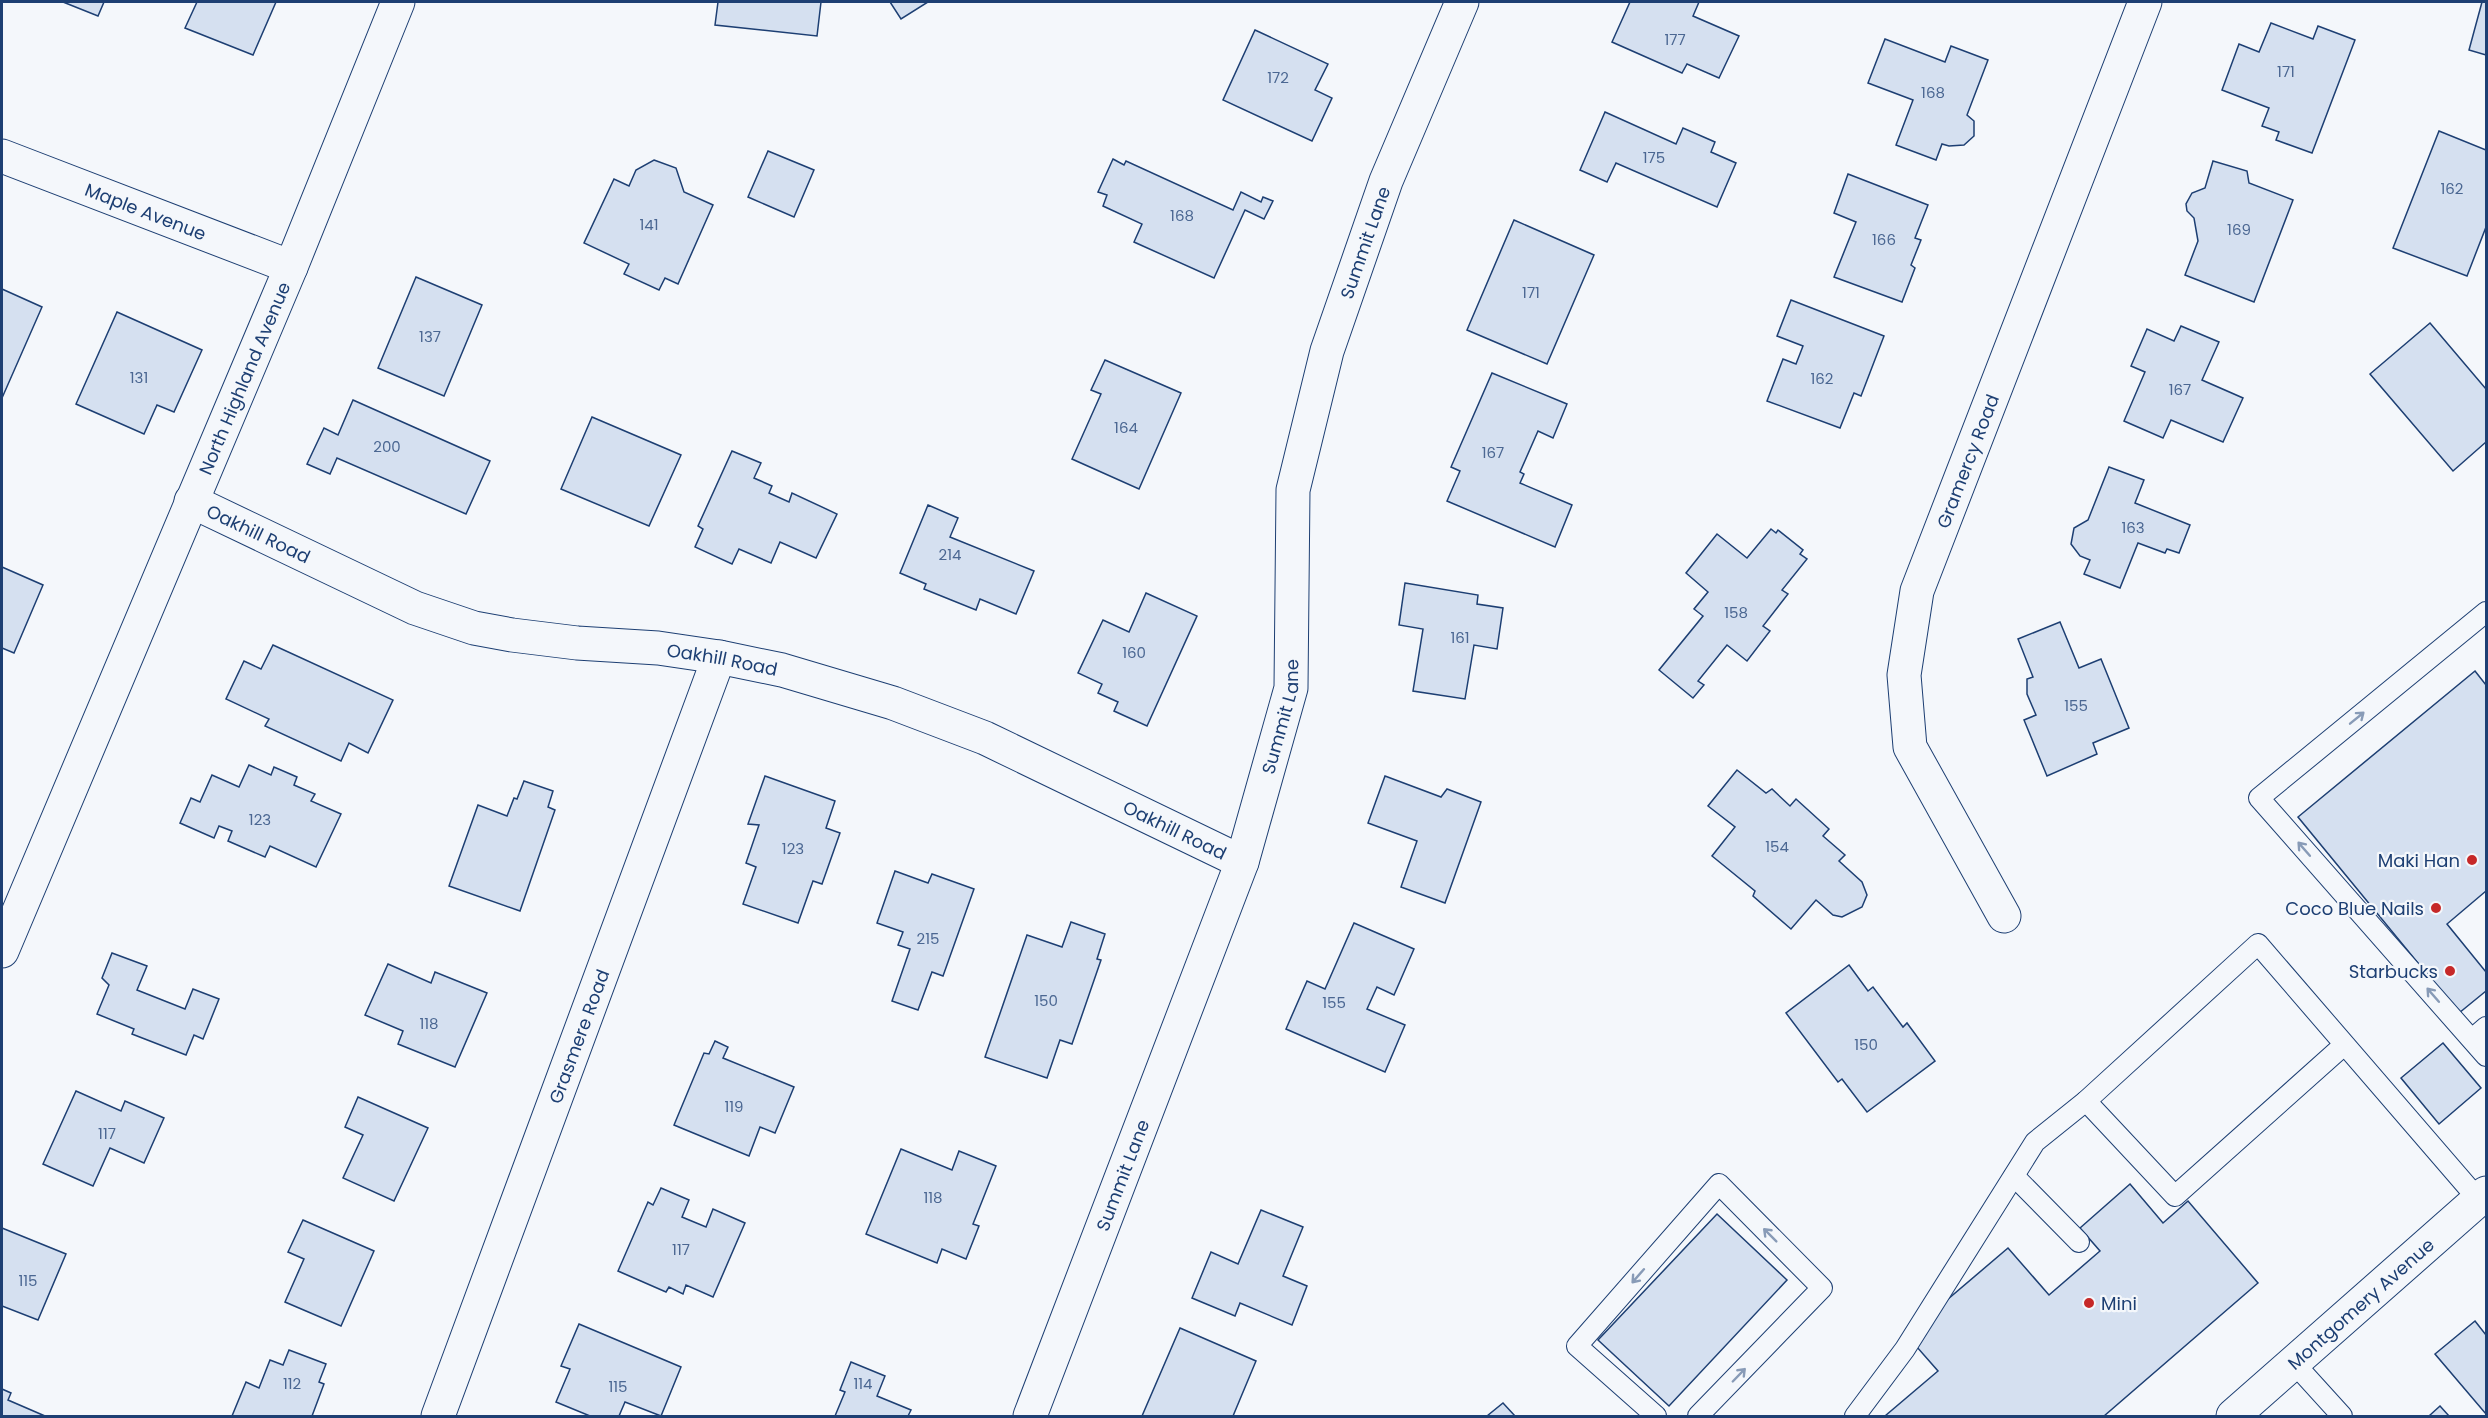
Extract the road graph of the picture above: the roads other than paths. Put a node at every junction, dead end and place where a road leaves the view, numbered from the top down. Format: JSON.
{"nodes":[{"id":1,"x":398,"y":2,"type":"edge"},
{"id":2,"x":1462,"y":2,"type":"edge"},
{"id":3,"x":2145,"y":2,"type":"edge"},
{"id":4,"x":2,"y":156,"type":"edge"},
{"id":5,"x":291,"y":267,"type":"junction"},
{"id":6,"x":191,"y":501,"type":"junction"},
{"id":7,"x":2487,"y":612,"type":"edge"},
{"id":8,"x":719,"y":657,"type":"junction"},
{"id":9,"x":1242,"y":862,"type":"junction"},
{"id":10,"x":2004,"y":916,"type":"dead end"},
{"id":11,"x":2,"y":951,"type":"edge"},
{"id":12,"x":2479,"y":1033,"type":"edge"},
{"id":13,"x":2344,"y":1045,"type":"junction"},
{"id":14,"x":2487,"y":1056,"type":"edge"},
{"id":15,"x":2086,"y":1101,"type":"junction"},
{"id":16,"x":2014,"y":1176,"type":"junction"},
{"id":17,"x":2484,"y":1200,"type":"edge"},
{"id":18,"x":2079,"y":1242,"type":"dead end"},
{"id":19,"x":2293,"y":1362,"type":"junction"},
{"id":20,"x":438,"y":1416,"type":"edge"},
{"id":21,"x":1030,"y":1416,"type":"edge"},
{"id":22,"x":1656,"y":1416,"type":"edge"},
{"id":23,"x":1698,"y":1416,"type":"edge"},
{"id":24,"x":1855,"y":1416,"type":"edge"},
{"id":25,"x":2233,"y":1416,"type":"edge"},
{"id":26,"x":2342,"y":1416,"type":"edge"}],
"edges":[{"from":1,"to":5,"type":"street","name":"North Highland Avenue"},
{"from":2,"to":9,"type":"street","name":"Summit Lane"},
{"from":3,"to":10,"type":"street","name":"Gramercy Road"},
{"from":4,"to":5,"type":"street","name":"Maple Avenue"},
{"from":5,"to":6,"type":"street","name":"North Highland Avenue"},
{"from":6,"to":8,"type":"street","name":"Oakhill Road"},
{"from":6,"to":11,"type":"street","name":"North Highland Avenue"},
{"from":12,"to":7,"type":"lane","one_way":true},
{"from":8,"to":9,"type":"street","name":"Oakhill Road"},
{"from":8,"to":20,"type":"street","name":"Grasmere Road"},
{"from":9,"to":21,"type":"street","name":"Summit Lane"},
{"from":12,"to":14,"type":"lane"},
{"from":13,"to":15,"type":"lane"},
{"from":13,"to":15,"type":"lane"},
{"from":13,"to":17,"type":"lane"},
{"from":15,"to":16,"type":"lane"},
{"from":16,"to":18,"type":"lane"},
{"from":16,"to":24,"type":"lane"},
{"from":17,"to":19,"type":"street","name":"Montgomery Avenue"},
{"from":19,"to":25,"type":"street","name":"Montgomery Avenue"},
{"from":19,"to":26,"type":"lane"},
{"from":23,"to":22,"type":"lane","one_way":true}]}
